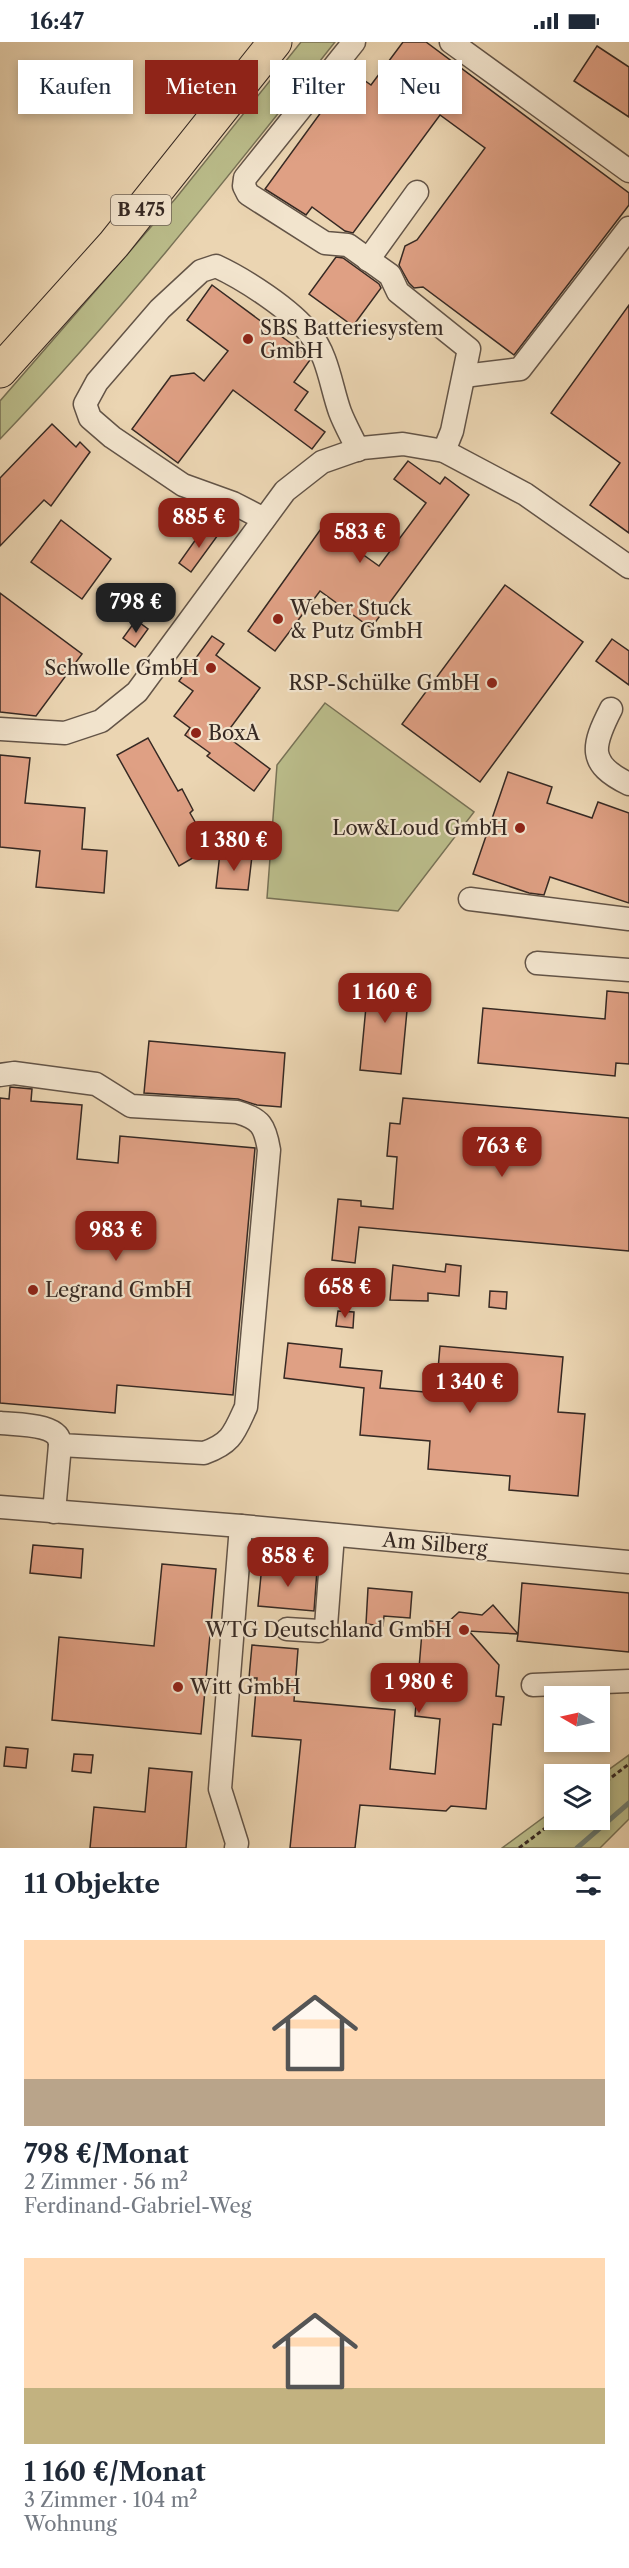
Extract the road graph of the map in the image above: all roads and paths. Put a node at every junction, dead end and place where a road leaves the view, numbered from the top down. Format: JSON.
{"nodes":[{"id":1,"x":275,"y":42,"type":"edge"},
{"id":2,"x":354,"y":42,"type":"edge"},
{"id":3,"x":451,"y":42,"type":"edge"},
{"id":4,"x":629,"y":171,"type":"edge"},
{"id":5,"x":417,"y":192,"type":"dead end"},
{"id":6,"x":629,"y":228,"type":"edge"},
{"id":7,"x":369,"y":260,"type":"junction"},
{"id":8,"x":0,"y":371,"type":"edge"},
{"id":9,"x":464,"y":376,"type":"junction"},
{"id":10,"x":358,"y":450,"type":"junction"},
{"id":11,"x":444,"y":451,"type":"junction"},
{"id":12,"x":264,"y":519,"type":"junction"},
{"id":13,"x":629,"y":567,"type":"edge"},
{"id":14,"x":610,"y":709,"type":"dead end"},
{"id":15,"x":0,"y":729,"type":"edge"},
{"id":16,"x":629,"y":784,"type":"edge"},
{"id":17,"x":470,"y":899,"type":"dead end"},
{"id":18,"x":629,"y":919,"type":"edge"},
{"id":19,"x":537,"y":963,"type":"dead end"},
{"id":20,"x":629,"y":970,"type":"edge"},
{"id":21,"x":0,"y":1075,"type":"edge"},
{"id":22,"x":0,"y":1423,"type":"edge"},
{"id":23,"x":60,"y":1445,"type":"junction"},
{"id":24,"x":0,"y":1507,"type":"edge"},
{"id":25,"x":54,"y":1512,"type":"junction"},
{"id":26,"x":241,"y":1526,"type":"junction"},
{"id":27,"x":333,"y":1535,"type":"junction"},
{"id":28,"x":629,"y":1562,"type":"edge"},
{"id":29,"x":287,"y":1629,"type":"dead end"},
{"id":30,"x":629,"y":1682,"type":"edge"},
{"id":31,"x":533,"y":1685,"type":"dead end"},
{"id":32,"x":629,"y":1764,"type":"edge"},
{"id":33,"x":610,"y":1778,"type":"edge"},
{"id":34,"x":544,"y":1829,"type":"edge"},
{"id":35,"x":237,"y":1845,"type":"edge"},
{"id":36,"x":519,"y":1848,"type":"edge"}],
"edges":[{"from":1,"to":8,"type":"highway","number":"B 475"},
{"from":2,"to":7,"type":"street"},
{"from":3,"to":4,"type":"street"},
{"from":5,"to":7,"type":"street"},
{"from":6,"to":9,"type":"street"},
{"from":7,"to":9,"type":"street"},
{"from":9,"to":11,"type":"street"},
{"from":10,"to":11,"type":"street"},
{"from":10,"to":12,"type":"street"},
{"from":10,"to":12,"type":"street"},
{"from":11,"to":13,"type":"street"},
{"from":12,"to":15,"type":"street"},
{"from":14,"to":16,"type":"street"},
{"from":17,"to":18,"type":"street"},
{"from":19,"to":20,"type":"street"},
{"from":21,"to":23,"type":"street"},
{"from":22,"to":23,"type":"street"},
{"from":23,"to":25,"type":"street"},
{"from":24,"to":25,"type":"street","name":"Am Silberg"},
{"from":25,"to":26,"type":"street","name":"Am Silberg"},
{"from":26,"to":27,"type":"street","name":"Am Silberg"},
{"from":26,"to":35,"type":"street"},
{"from":27,"to":28,"type":"street","name":"Am Silberg"},
{"from":27,"to":29,"type":"street"},
{"from":30,"to":31,"type":"street"},
{"from":32,"to":33,"type":"path"},
{"from":34,"to":36,"type":"path"}]}
